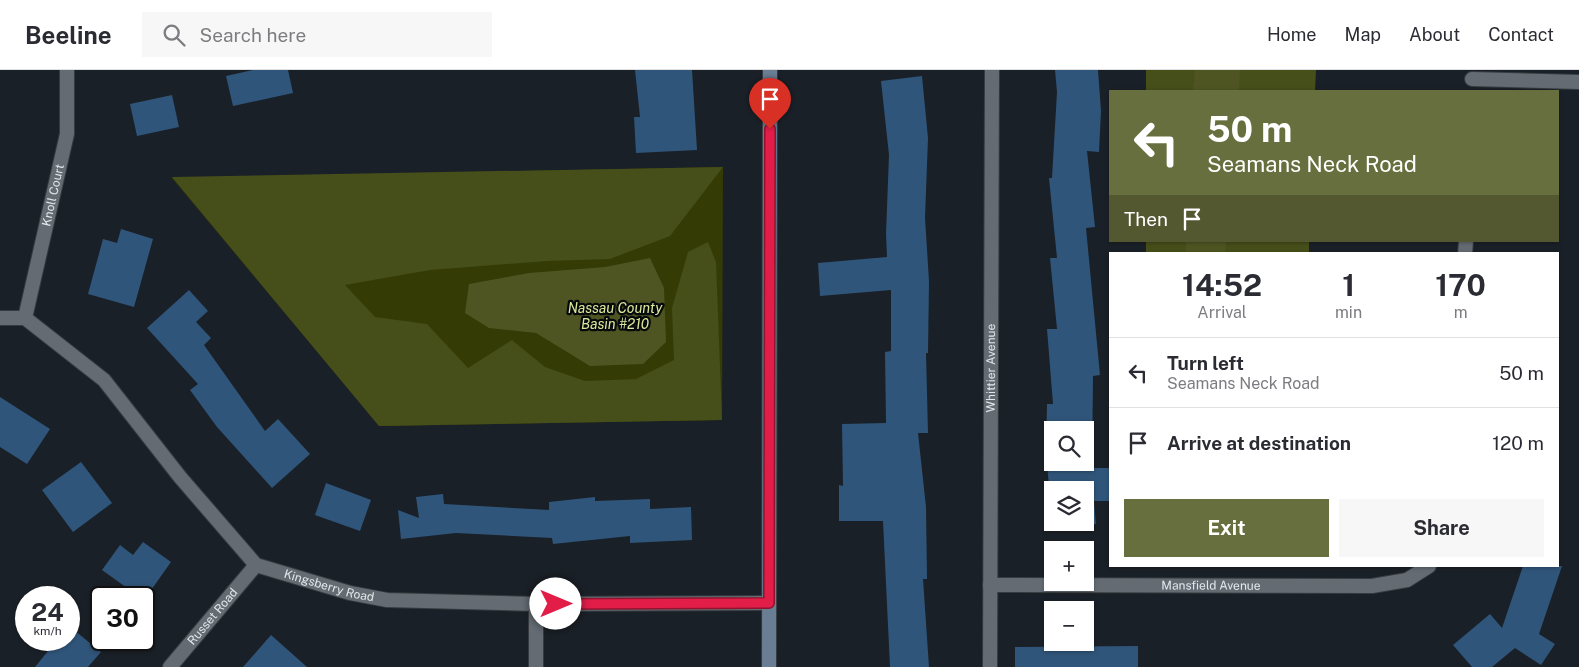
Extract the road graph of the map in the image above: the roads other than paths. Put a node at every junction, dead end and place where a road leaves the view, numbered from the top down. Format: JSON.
{"nodes":[{"id":1,"x":67,"y":70,"type":"edge"},
{"id":2,"x":770,"y":70,"type":"edge"},
{"id":3,"x":992,"y":70,"type":"edge"},
{"id":4,"x":1472,"y":80,"type":"edge"},
{"id":5,"x":1579,"y":82,"type":"edge"},
{"id":6,"x":0,"y":318,"type":"edge"},
{"id":7,"x":25,"y":318,"type":"junction"},
{"id":8,"x":256,"y":565,"type":"junction"},
{"id":9,"x":1427,"y":567,"type":"edge"},
{"id":10,"x":990,"y":584,"type":"junction"},
{"id":11,"x":769,"y":603,"type":"junction"},
{"id":12,"x":536,"y":604,"type":"junction"},
{"id":13,"x":170,"y":667,"type":"edge"},
{"id":14,"x":536,"y":667,"type":"edge"},
{"id":15,"x":769,"y":667,"type":"edge"},
{"id":16,"x":990,"y":667,"type":"edge"}],
"edges":[{"from":1,"to":7,"type":"street","name":"Knoll Court"},
{"from":2,"to":11,"type":"main road"},
{"from":3,"to":10,"type":"street","name":"Whittier Avenue"},
{"from":4,"to":5,"type":"street"},
{"from":6,"to":7,"type":"street"},
{"from":7,"to":8,"type":"street"},
{"from":8,"to":12,"type":"street","name":"Kingsberry Road"},
{"from":8,"to":13,"type":"street","name":"Russet Road"},
{"from":9,"to":10,"type":"street","name":"Mansfield Avenue"},
{"from":10,"to":16,"type":"street","name":"Whittier Avenue"},
{"from":11,"to":12,"type":"street","name":"Kingsberry Road"},
{"from":11,"to":15,"type":"main road"},
{"from":12,"to":14,"type":"street"}]}
